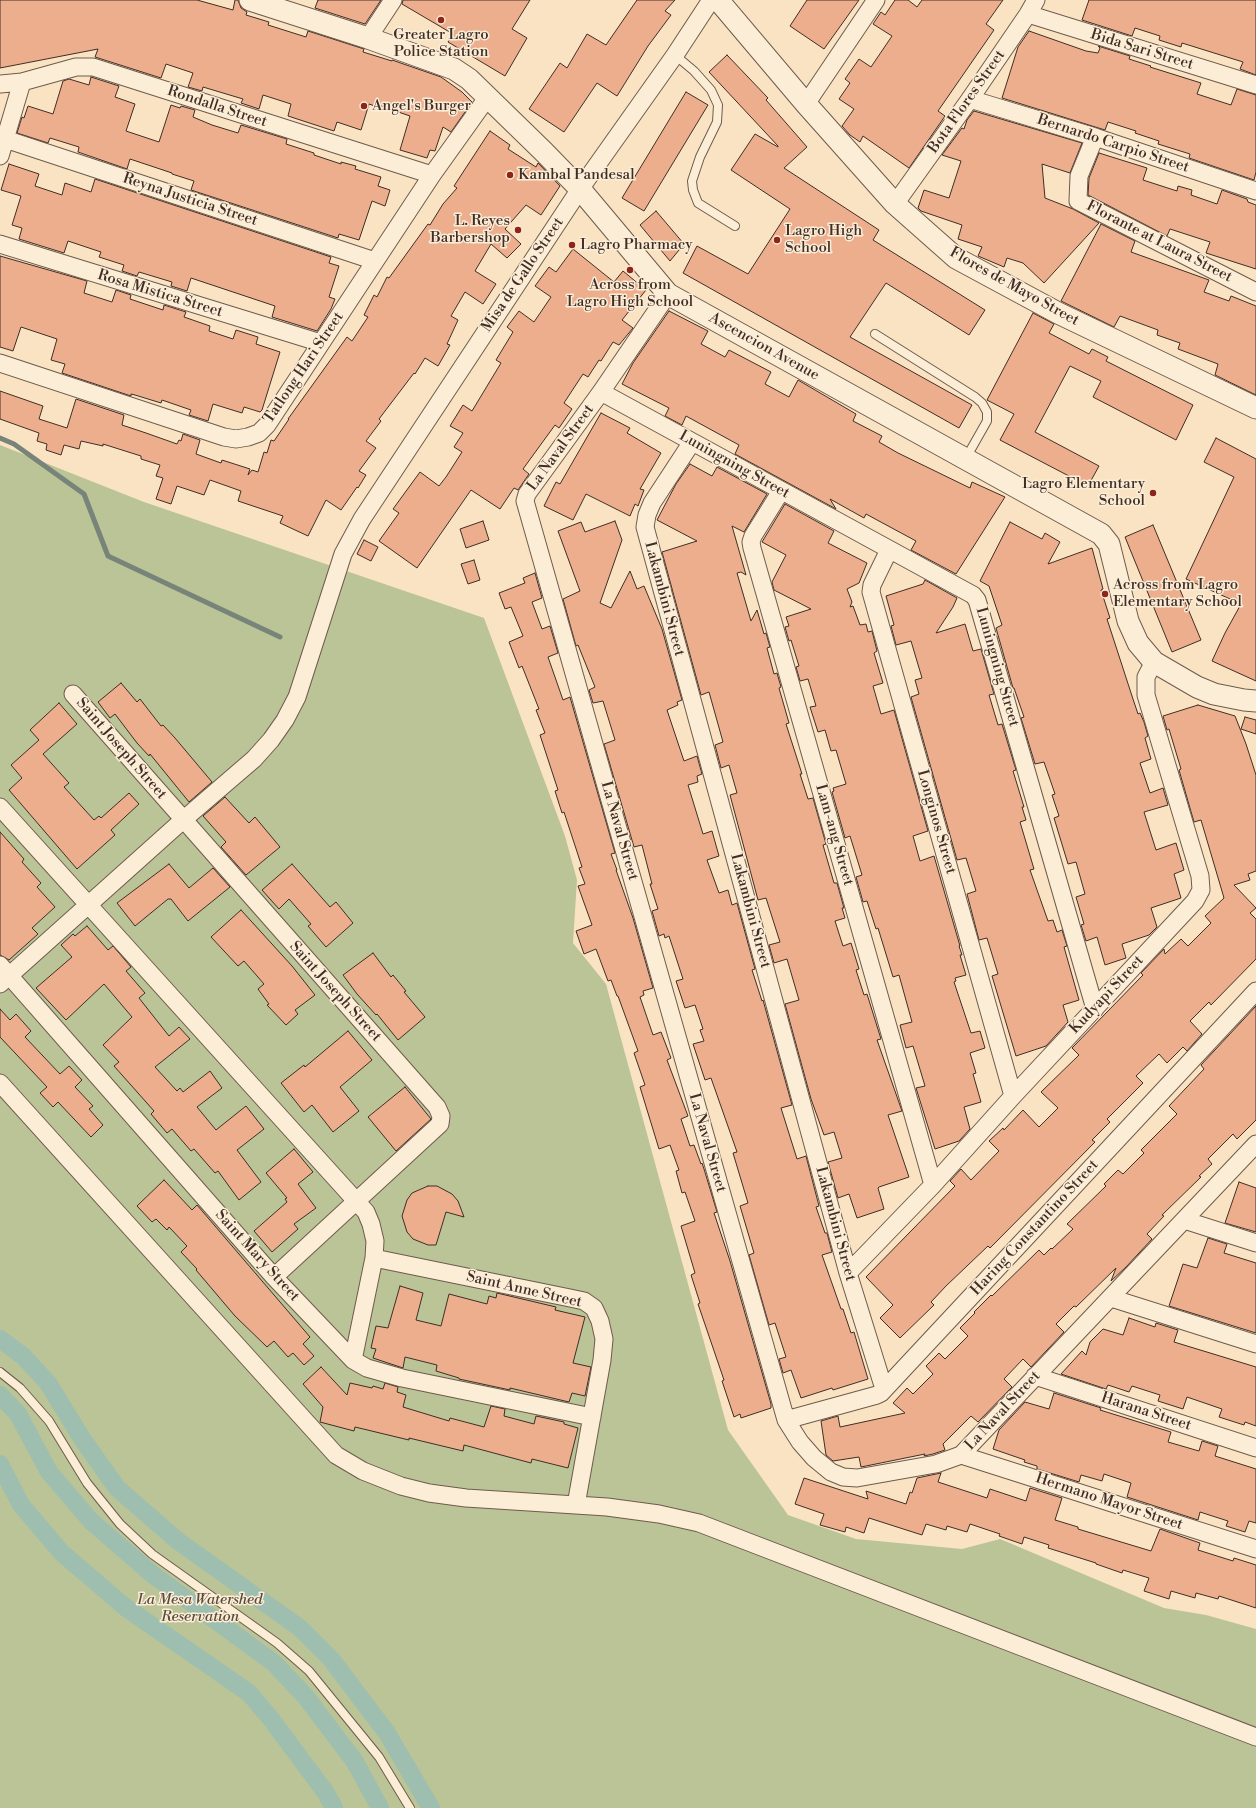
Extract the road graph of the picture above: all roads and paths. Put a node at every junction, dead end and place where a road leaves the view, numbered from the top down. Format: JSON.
{"nodes":[{"id":1,"x":250,"y":0,"type":"edge"},
{"id":2,"x":393,"y":0,"type":"edge"},
{"id":3,"x":711,"y":0,"type":"edge"},
{"id":4,"x":718,"y":0,"type":"edge"},
{"id":5,"x":876,"y":0,"type":"edge"},
{"id":6,"x":1032,"y":7,"type":"edge"},
{"id":7,"x":368,"y":38,"type":"junction"},
{"id":8,"x":675,"y":55,"type":"junction"},
{"id":9,"x":22,"y":82,"type":"junction"},
{"id":10,"x":0,"y":84,"type":"edge"},
{"id":11,"x":1256,"y":85,"type":"edge"},
{"id":12,"x":487,"y":98,"type":"junction"},
{"id":13,"x":970,"y":98,"type":"junction"},
{"id":14,"x":806,"y":104,"type":"junction"},
{"id":15,"x":1095,"y":136,"type":"junction"},
{"id":16,"x":5,"y":139,"type":"junction"},
{"id":17,"x":0,"y":156,"type":"edge"},
{"id":18,"x":432,"y":175,"type":"junction"},
{"id":19,"x":580,"y":189,"type":"junction"},
{"id":20,"x":1256,"y":191,"type":"edge"},
{"id":21,"x":895,"y":204,"type":"junction"},
{"id":22,"x":734,"y":226,"type":"dead end"},
{"id":23,"x":0,"y":244,"type":"edge"},
{"id":24,"x":375,"y":261,"type":"junction"},
{"id":25,"x":1256,"y":292,"type":"edge"},
{"id":26,"x":668,"y":294,"type":"junction"},
{"id":27,"x":874,"y":334,"type":"dead end"},
{"id":28,"x":321,"y":343,"type":"junction"},
{"id":29,"x":0,"y":363,"type":"edge"},
{"id":30,"x":601,"y":392,"type":"junction"},
{"id":31,"x":1256,"y":408,"type":"edge"},
{"id":32,"x":692,"y":442,"type":"junction"},
{"id":33,"x":965,"y":459,"type":"junction"},
{"id":34,"x":781,"y":491,"type":"junction"},
{"id":35,"x":889,"y":550,"type":"junction"},
{"id":36,"x":1154,"y":662,"type":"junction"},
{"id":37,"x":73,"y":694,"type":"dead end"},
{"id":38,"x":1256,"y":701,"type":"edge"},
{"id":39,"x":0,"y":807,"type":"edge"},
{"id":40,"x":183,"y":820,"type":"junction"},
{"id":41,"x":88,"y":905,"type":"junction"},
{"id":42,"x":3,"y":975,"type":"edge"},
{"id":43,"x":1256,"y":991,"type":"edge"},
{"id":44,"x":1095,"y":1009,"type":"junction"},
{"id":45,"x":0,"y":1083,"type":"edge"},
{"id":46,"x":1013,"y":1096,"type":"junction"},
{"id":47,"x":1256,"y":1144,"type":"edge"},
{"id":48,"x":933,"y":1185,"type":"junction"},
{"id":49,"x":356,"y":1201,"type":"junction"},
{"id":50,"x":1184,"y":1220,"type":"junction"},
{"id":51,"x":1256,"y":1243,"type":"edge"},
{"id":52,"x":374,"y":1258,"type":"junction"},
{"id":53,"x":848,"y":1273,"type":"junction"},
{"id":54,"x":274,"y":1277,"type":"junction"},
{"id":55,"x":1111,"y":1298,"type":"junction"},
{"id":56,"x":1256,"y":1344,"type":"edge"},
{"id":57,"x":353,"y":1360,"type":"junction"},
{"id":58,"x":0,"y":1372,"type":"edge"},
{"id":59,"x":1035,"y":1376,"type":"junction"},
{"id":60,"x":884,"y":1389,"type":"junction"},
{"id":61,"x":592,"y":1417,"type":"junction"},
{"id":62,"x":786,"y":1420,"type":"junction"},
{"id":63,"x":1256,"y":1448,"type":"edge"},
{"id":64,"x":961,"y":1455,"type":"junction"},
{"id":65,"x":576,"y":1505,"type":"junction"},
{"id":66,"x":1256,"y":1550,"type":"edge"},
{"id":67,"x":1256,"y":1737,"type":"edge"},
{"id":68,"x":410,"y":1808,"type":"edge"}],
"edges":[{"from":1,"to":7,"type":"street","name":"Ascencion Avenue"},
{"from":2,"to":7,"type":"street"},
{"from":3,"to":8,"type":"street","name":"Misa de Gallo Street"},
{"from":4,"to":14,"type":"street","name":"Flores de Mayo Street"},
{"from":5,"to":14,"type":"street"},
{"from":6,"to":11,"type":"street","name":"Bida Sari Street"},
{"from":6,"to":13,"type":"street","name":"Bota Flores Street"},
{"from":7,"to":12,"type":"street","name":"Ascencion Avenue"},
{"from":8,"to":19,"type":"street","name":"Misa de Gallo Street"},
{"from":8,"to":22,"type":"lane"},
{"from":9,"to":10,"type":"street","name":"Rondalla Street"},
{"from":9,"to":16,"type":"street"},
{"from":9,"to":18,"type":"street","name":"Rondalla Street"},
{"from":12,"to":18,"type":"street","name":"Tatlong Hari Street"},
{"from":12,"to":19,"type":"street","name":"Ascencion Avenue"},
{"from":13,"to":15,"type":"street","name":"Bernardo Carpio Street"},
{"from":13,"to":21,"type":"street","name":"Bota Flores Street"},
{"from":14,"to":21,"type":"street","name":"Flores de Mayo Street"},
{"from":15,"to":20,"type":"street","name":"Bernardo Carpio Street"},
{"from":15,"to":25,"type":"street","name":"Florante at Laura Street"},
{"from":16,"to":17,"type":"street"},
{"from":16,"to":24,"type":"street","name":"Reyna Justicia Street"},
{"from":18,"to":24,"type":"street","name":"Tatlong Hari Street"},
{"from":19,"to":26,"type":"street","name":"Ascencion Avenue"},
{"from":19,"to":40,"type":"street","name":"Misa de Gallo Street"},
{"from":21,"to":31,"type":"street","name":"Flores de Mayo Street"},
{"from":23,"to":28,"type":"street","name":"Rosa Mistica Street"},
{"from":24,"to":28,"type":"street","name":"Tatlong Hari Street"},
{"from":26,"to":30,"type":"street","name":"La Naval Street"},
{"from":26,"to":33,"type":"street","name":"Ascencion Avenue"},
{"from":27,"to":33,"type":"lane"},
{"from":28,"to":29,"type":"street","name":"Tatlong Hari Street"},
{"from":30,"to":32,"type":"street","name":"Luningning Street"},
{"from":30,"to":62,"type":"street","name":"La Naval Street"},
{"from":32,"to":34,"type":"street","name":"Luningning Street"},
{"from":32,"to":53,"type":"street","name":"Lakambini Street"},
{"from":33,"to":36,"type":"street","name":"Ascencion Avenue"},
{"from":34,"to":35,"type":"street","name":"Luningning Street"},
{"from":34,"to":48,"type":"street","name":"Lam-ang Street"},
{"from":35,"to":44,"type":"street","name":"Luningning Street"},
{"from":35,"to":46,"type":"street","name":"Longinos Street"},
{"from":36,"to":38,"type":"street","name":"Ascencion Avenue"},
{"from":36,"to":44,"type":"street","name":"Kudyapi Street"},
{"from":37,"to":40,"type":"street","name":"Saint Joseph Street"},
{"from":39,"to":41,"type":"street"},
{"from":40,"to":41,"type":"street","name":"Misa de Gallo Street"},
{"from":40,"to":49,"type":"street","name":"Saint Joseph Street"},
{"from":41,"to":42,"type":"street","name":"Misa de Gallo Street"},
{"from":41,"to":49,"type":"street"},
{"from":42,"to":54,"type":"street","name":"Saint Mary Street"},
{"from":43,"to":60,"type":"street","name":"Haring Constantino Street"},
{"from":44,"to":46,"type":"street","name":"Kudyapi Street"},
{"from":45,"to":65,"type":"street"},
{"from":46,"to":48,"type":"street","name":"Kudyapi Street"},
{"from":47,"to":50,"type":"street","name":"La Naval Street"},
{"from":48,"to":53,"type":"street","name":"Kudyapi Street"},
{"from":49,"to":52,"type":"street"},
{"from":49,"to":54,"type":"street","name":"Saint Joseph Street"},
{"from":50,"to":51,"type":"street"},
{"from":50,"to":55,"type":"street","name":"La Naval Street"},
{"from":52,"to":57,"type":"street"},
{"from":52,"to":61,"type":"street","name":"Saint Anne Street"},
{"from":53,"to":60,"type":"street","name":"Lakambini Street"},
{"from":54,"to":57,"type":"street","name":"Saint Mary Street"},
{"from":55,"to":56,"type":"street"},
{"from":55,"to":59,"type":"street","name":"La Naval Street"},
{"from":57,"to":61,"type":"street","name":"Saint Mary Street"},
{"from":58,"to":68,"type":"lane"},
{"from":59,"to":63,"type":"street","name":"Harana Street"},
{"from":59,"to":64,"type":"street","name":"La Naval Street"},
{"from":60,"to":62,"type":"street","name":"Haring Constantino Street"},
{"from":61,"to":65,"type":"street","name":"Saint Anne Street"},
{"from":62,"to":64,"type":"street","name":"La Naval Street"},
{"from":64,"to":66,"type":"street","name":"Hermano Mayor Street"},
{"from":65,"to":67,"type":"street"}]}
